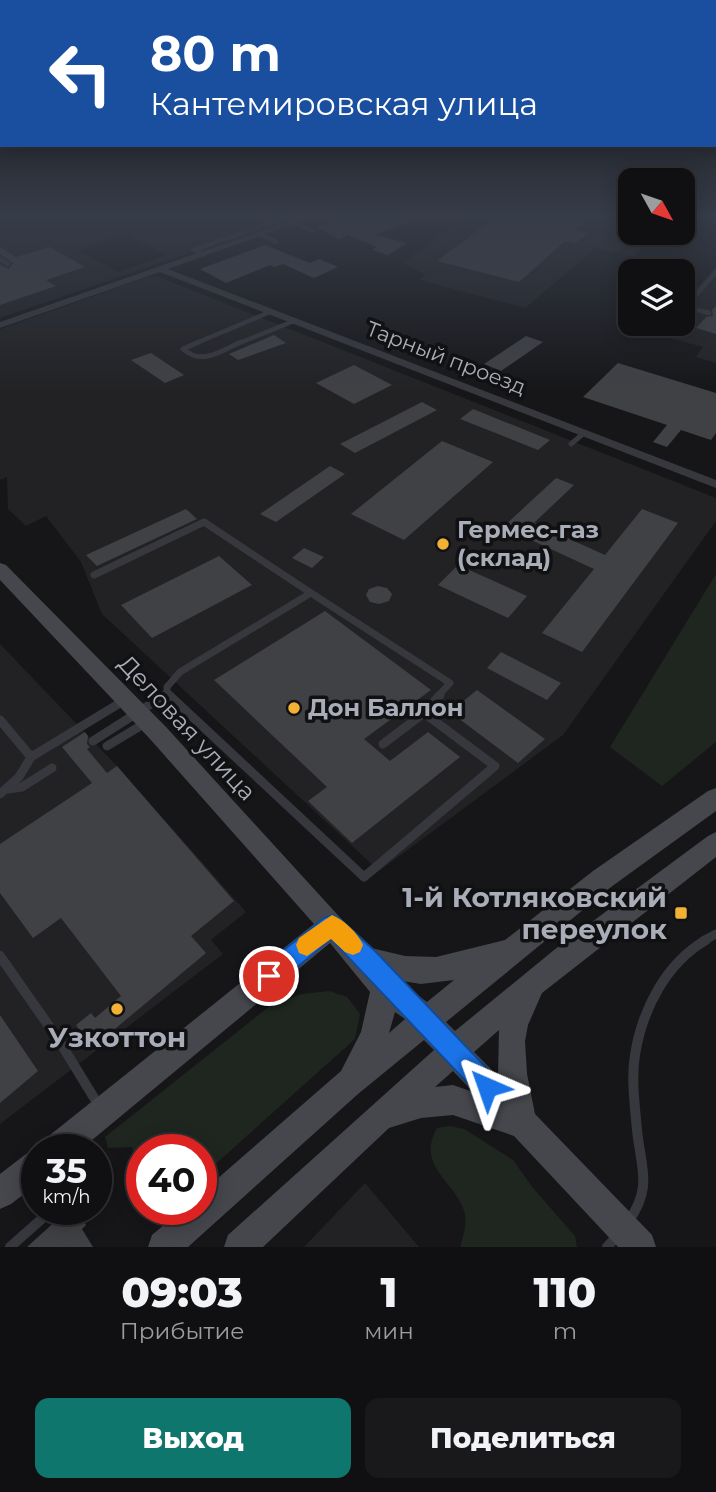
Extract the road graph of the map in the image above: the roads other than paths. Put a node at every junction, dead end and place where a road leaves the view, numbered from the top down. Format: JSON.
{"nodes":[{"id":1,"x":140,"y":276,"type":"edge"},
{"id":2,"x":179,"y":276,"type":"edge"},
{"id":3,"x":712,"y":276,"type":"edge"},
{"id":4,"x":270,"y":312,"type":"junction"},
{"id":5,"x":709,"y":313,"type":"dead end"},
{"id":6,"x":294,"y":321,"type":"junction"},
{"id":7,"x":0,"y":325,"type":"edge"},
{"id":8,"x":584,"y":433,"type":"junction"},
{"id":9,"x":571,"y":444,"type":"dead end"},
{"id":10,"x":716,"y":484,"type":"edge"},
{"id":11,"x":0,"y":569,"type":"edge"},
{"id":12,"x":94,"y":575,"type":"dead end"},
{"id":13,"x":311,"y":593,"type":"junction"},
{"id":14,"x":167,"y":693,"type":"junction"},
{"id":15,"x":137,"y":711,"type":"junction"},
{"id":16,"x":424,"y":712,"type":"junction"},
{"id":17,"x":0,"y":720,"type":"edge"},
{"id":18,"x":93,"y":741,"type":"dead end"},
{"id":19,"x":383,"y":744,"type":"dead end"},
{"id":20,"x":107,"y":746,"type":"dead end"},
{"id":21,"x":32,"y":757,"type":"junction"},
{"id":22,"x":52,"y":768,"type":"dead end"},
{"id":23,"x":4,"y":791,"type":"edge"},
{"id":24,"x":716,"y":798,"type":"edge"},
{"id":25,"x":716,"y":843,"type":"edge"},
{"id":26,"x":332,"y":925,"type":"junction"},
{"id":27,"x":716,"y":934,"type":"edge"},
{"id":28,"x":519,"y":946,"type":"junction"},
{"id":29,"x":0,"y":956,"type":"edge"},
{"id":30,"x":368,"y":960,"type":"junction"},
{"id":31,"x":544,"y":975,"type":"junction"},
{"id":32,"x":384,"y":988,"type":"junction"},
{"id":33,"x":421,"y":1016,"type":"junction"},
{"id":34,"x":454,"y":1051,"type":"junction"},
{"id":35,"x":348,"y":1084,"type":"junction"},
{"id":36,"x":379,"y":1116,"type":"junction"},
{"id":37,"x":93,"y":1125,"type":"junction"},
{"id":38,"x":523,"y":1125,"type":"junction"},
{"id":39,"x":80,"y":1134,"type":"edge"},
{"id":40,"x":21,"y":1178,"type":"edge"},
{"id":41,"x":0,"y":1194,"type":"edge"},
{"id":42,"x":35,"y":1225,"type":"edge"},
{"id":43,"x":623,"y":1241,"type":"edge"},
{"id":44,"x":10,"y":1247,"type":"edge"},
{"id":45,"x":164,"y":1247,"type":"edge"},
{"id":46,"x":240,"y":1247,"type":"edge"}],
"edges":[{"from":1,"to":7,"type":"street"},
{"from":2,"to":4,"type":"street","name":"Тарный проезд"},
{"from":3,"to":5,"type":"lane"},
{"from":4,"to":6,"type":"street","name":"Тарный проезд"},
{"from":4,"to":6,"type":"lane"},
{"from":6,"to":8,"type":"street","name":"Тарный проезд"},
{"from":8,"to":9,"type":"lane"},
{"from":8,"to":10,"type":"street","name":"Тарный проезд"},
{"from":11,"to":15,"type":"street","name":"Деловая улица"},
{"from":12,"to":13,"type":"lane"},
{"from":13,"to":14,"type":"lane"},
{"from":13,"to":16,"type":"lane"},
{"from":14,"to":15,"type":"lane"},
{"from":14,"to":16,"type":"lane"},
{"from":15,"to":18,"type":"lane"},
{"from":15,"to":20,"type":"lane"},
{"from":15,"to":21,"type":"lane"},
{"from":15,"to":26,"type":"street","name":"Деловая улица"},
{"from":16,"to":19,"type":"lane"},
{"from":17,"to":21,"type":"lane"},
{"from":21,"to":23,"type":"lane"},
{"from":22,"to":23,"type":"lane"},
{"from":24,"to":28,"type":"street"},
{"from":25,"to":31,"type":"street"},
{"from":26,"to":30,"type":"street"},
{"from":26,"to":32,"type":"street"},
{"from":26,"to":37,"type":"street"},
{"from":27,"to":43,"type":"lane"},
{"from":28,"to":30,"type":"street"},
{"from":28,"to":33,"type":"street"},
{"from":29,"to":37,"type":"lane"},
{"from":30,"to":33,"type":"street"},
{"from":31,"to":34,"type":"street"},
{"from":31,"to":38,"type":"street"},
{"from":32,"to":33,"type":"street"},
{"from":32,"to":35,"type":"street"},
{"from":33,"to":34,"type":"street"},
{"from":33,"to":35,"type":"street"},
{"from":34,"to":36,"type":"street"},
{"from":34,"to":38,"type":"street"},
{"from":35,"to":45,"type":"street"},
{"from":36,"to":38,"type":"street"},
{"from":36,"to":46,"type":"street"},
{"from":37,"to":39,"type":"street"},
{"from":38,"to":43,"type":"street"},
{"from":40,"to":41,"type":"street"},
{"from":42,"to":44,"type":"lane"}]}
